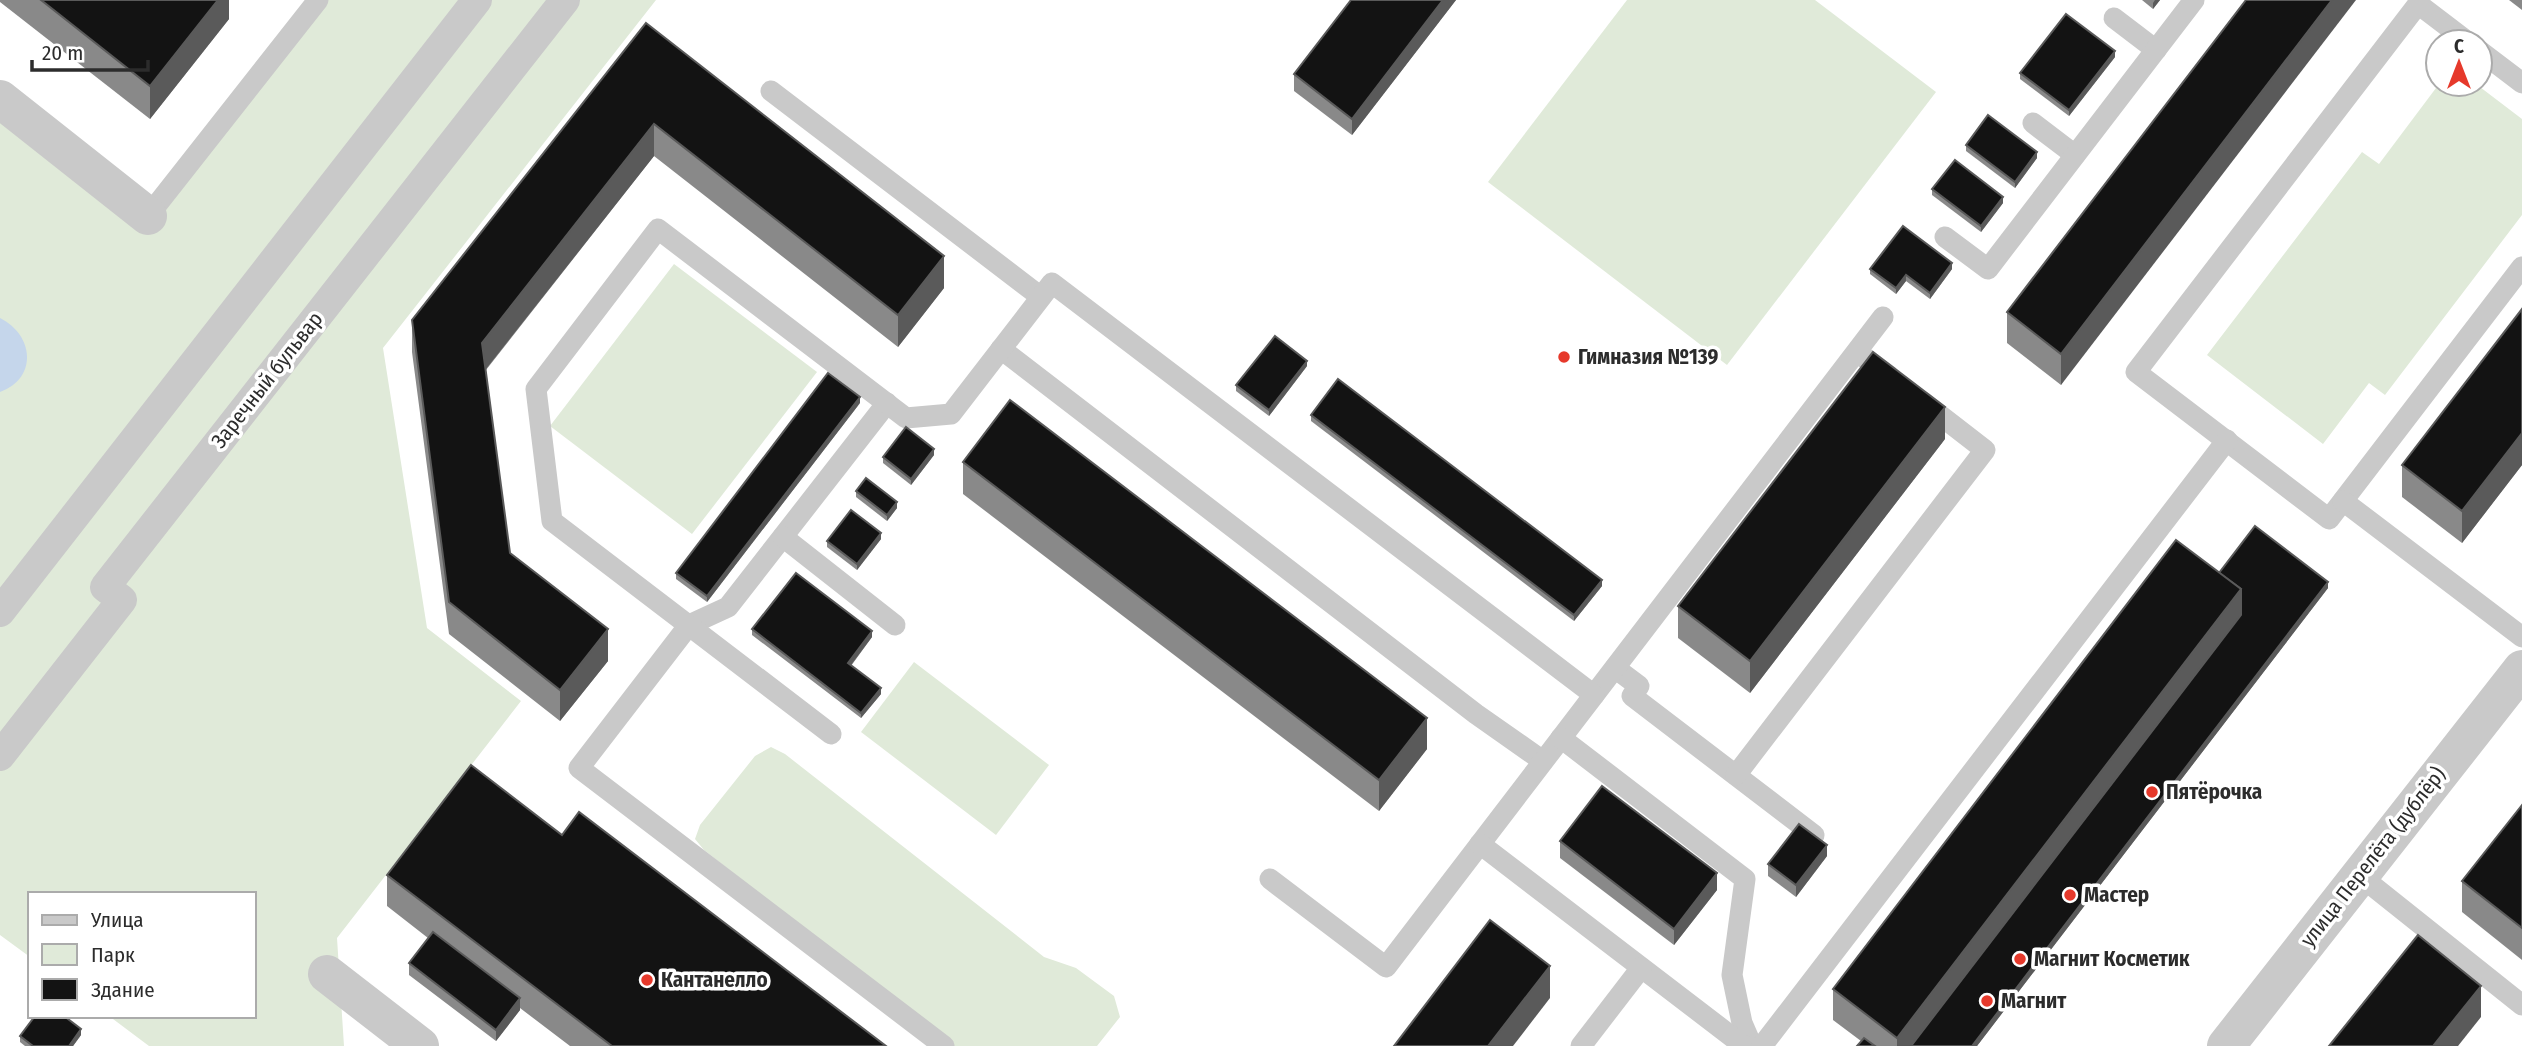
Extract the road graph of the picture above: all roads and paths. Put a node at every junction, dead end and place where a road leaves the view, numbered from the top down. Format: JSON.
{"nodes":[{"id":1,"x":318,"y":0,"type":"edge"},
{"id":2,"x":477,"y":0,"type":"edge"},
{"id":3,"x":565,"y":0,"type":"edge"},
{"id":4,"x":2194,"y":0,"type":"edge"},
{"id":5,"x":2114,"y":18,"type":"dead end"},
{"id":6,"x":2450,"y":28,"type":"edge"},
{"id":7,"x":2156,"y":50,"type":"junction"},
{"id":8,"x":2494,"y":62,"type":"edge"},
{"id":9,"x":2522,"y":83,"type":"edge"},
{"id":10,"x":771,"y":91,"type":"dead end"},
{"id":11,"x":0,"y":100,"type":"edge"},
{"id":12,"x":2033,"y":123,"type":"dead end"},
{"id":13,"x":2076,"y":155,"type":"junction"},
{"id":14,"x":148,"y":216,"type":"joint"},
{"id":15,"x":1945,"y":237,"type":"dead end"},
{"id":16,"x":2522,"y":267,"type":"edge"},
{"id":17,"x":1041,"y":297,"type":"junction"},
{"id":18,"x":1883,"y":317,"type":"dead end"},
{"id":19,"x":1001,"y":349,"type":"junction"},
{"id":20,"x":1857,"y":352,"type":"junction"},
{"id":21,"x":887,"y":403,"type":"junction"},
{"id":22,"x":2227,"y":440,"type":"junction"},
{"id":23,"x":2343,"y":501,"type":"junction"},
{"id":24,"x":782,"y":537,"type":"junction"},
{"id":25,"x":0,"y":612,"type":"edge"},
{"id":26,"x":688,"y":625,"type":"junction"},
{"id":27,"x":895,"y":625,"type":"dead end"},
{"id":28,"x":2522,"y":638,"type":"edge"},
{"id":29,"x":1615,"y":668,"type":"junction"},
{"id":30,"x":2522,"y":669,"type":"edge"},
{"id":31,"x":1594,"y":695,"type":"junction"},
{"id":32,"x":831,"y":734,"type":"dead end"},
{"id":33,"x":1561,"y":738,"type":"junction"},
{"id":34,"x":0,"y":756,"type":"edge"},
{"id":35,"x":1543,"y":761,"type":"junction"},
{"id":36,"x":1736,"y":775,"type":"junction"},
{"id":37,"x":1814,"y":835,"type":"edge"},
{"id":38,"x":1480,"y":844,"type":"junction"},
{"id":39,"x":2359,"y":875,"type":"junction"},
{"id":40,"x":1270,"y":879,"type":"dead end"},
{"id":41,"x":1642,"y":968,"type":"junction"},
{"id":42,"x":327,"y":974,"type":"dead end"},
{"id":43,"x":2522,"y":1005,"type":"edge"},
{"id":44,"x":1584,"y":1045,"type":"edge"},
{"id":45,"x":420,"y":1046,"type":"edge"},
{"id":46,"x":944,"y":1046,"type":"edge"},
{"id":47,"x":1744,"y":1046,"type":"edge"},
{"id":48,"x":1752,"y":1046,"type":"edge"},
{"id":49,"x":1762,"y":1046,"type":"edge"},
{"id":50,"x":2225,"y":1046,"type":"edge"}],
"edges":[{"from":1,"to":14,"type":"lane"},
{"from":2,"to":25,"type":"street"},
{"from":3,"to":34,"type":"street","name":"Заречный бульвар"},
{"from":4,"to":7,"type":"lane"},
{"from":5,"to":7,"type":"lane"},
{"from":6,"to":22,"type":"lane"},
{"from":7,"to":13,"type":"lane"},
{"from":8,"to":9,"type":"lane"},
{"from":10,"to":17,"type":"lane"},
{"from":11,"to":14,"type":"street"},
{"from":12,"to":13,"type":"lane"},
{"from":13,"to":15,"type":"lane"},
{"from":16,"to":23,"type":"lane"},
{"from":17,"to":19,"type":"lane"},
{"from":17,"to":31,"type":"lane"},
{"from":18,"to":20,"type":"lane"},
{"from":19,"to":21,"type":"lane"},
{"from":19,"to":35,"type":"lane"},
{"from":20,"to":29,"type":"lane"},
{"from":20,"to":36,"type":"lane"},
{"from":21,"to":24,"type":"lane"},
{"from":21,"to":26,"type":"lane"},
{"from":22,"to":23,"type":"lane"},
{"from":22,"to":49,"type":"lane"},
{"from":23,"to":28,"type":"lane"},
{"from":24,"to":26,"type":"lane"},
{"from":24,"to":27,"type":"lane"},
{"from":26,"to":32,"type":"lane"},
{"from":26,"to":46,"type":"lane"},
{"from":29,"to":31,"type":"lane"},
{"from":29,"to":36,"type":"lane"},
{"from":30,"to":39,"type":"street","name":"улица Перелёта (дублёр)"},
{"from":31,"to":33,"type":"lane"},
{"from":33,"to":35,"type":"lane"},
{"from":33,"to":48,"type":"lane"},
{"from":35,"to":38,"type":"lane"},
{"from":36,"to":37,"type":"lane"},
{"from":38,"to":40,"type":"lane"},
{"from":38,"to":41,"type":"lane"},
{"from":39,"to":43,"type":"lane"},
{"from":39,"to":50,"type":"street","name":"улица Перелёта (дублёр)"},
{"from":41,"to":44,"type":"lane"},
{"from":41,"to":47,"type":"lane"},
{"from":42,"to":45,"type":"street"}]}
